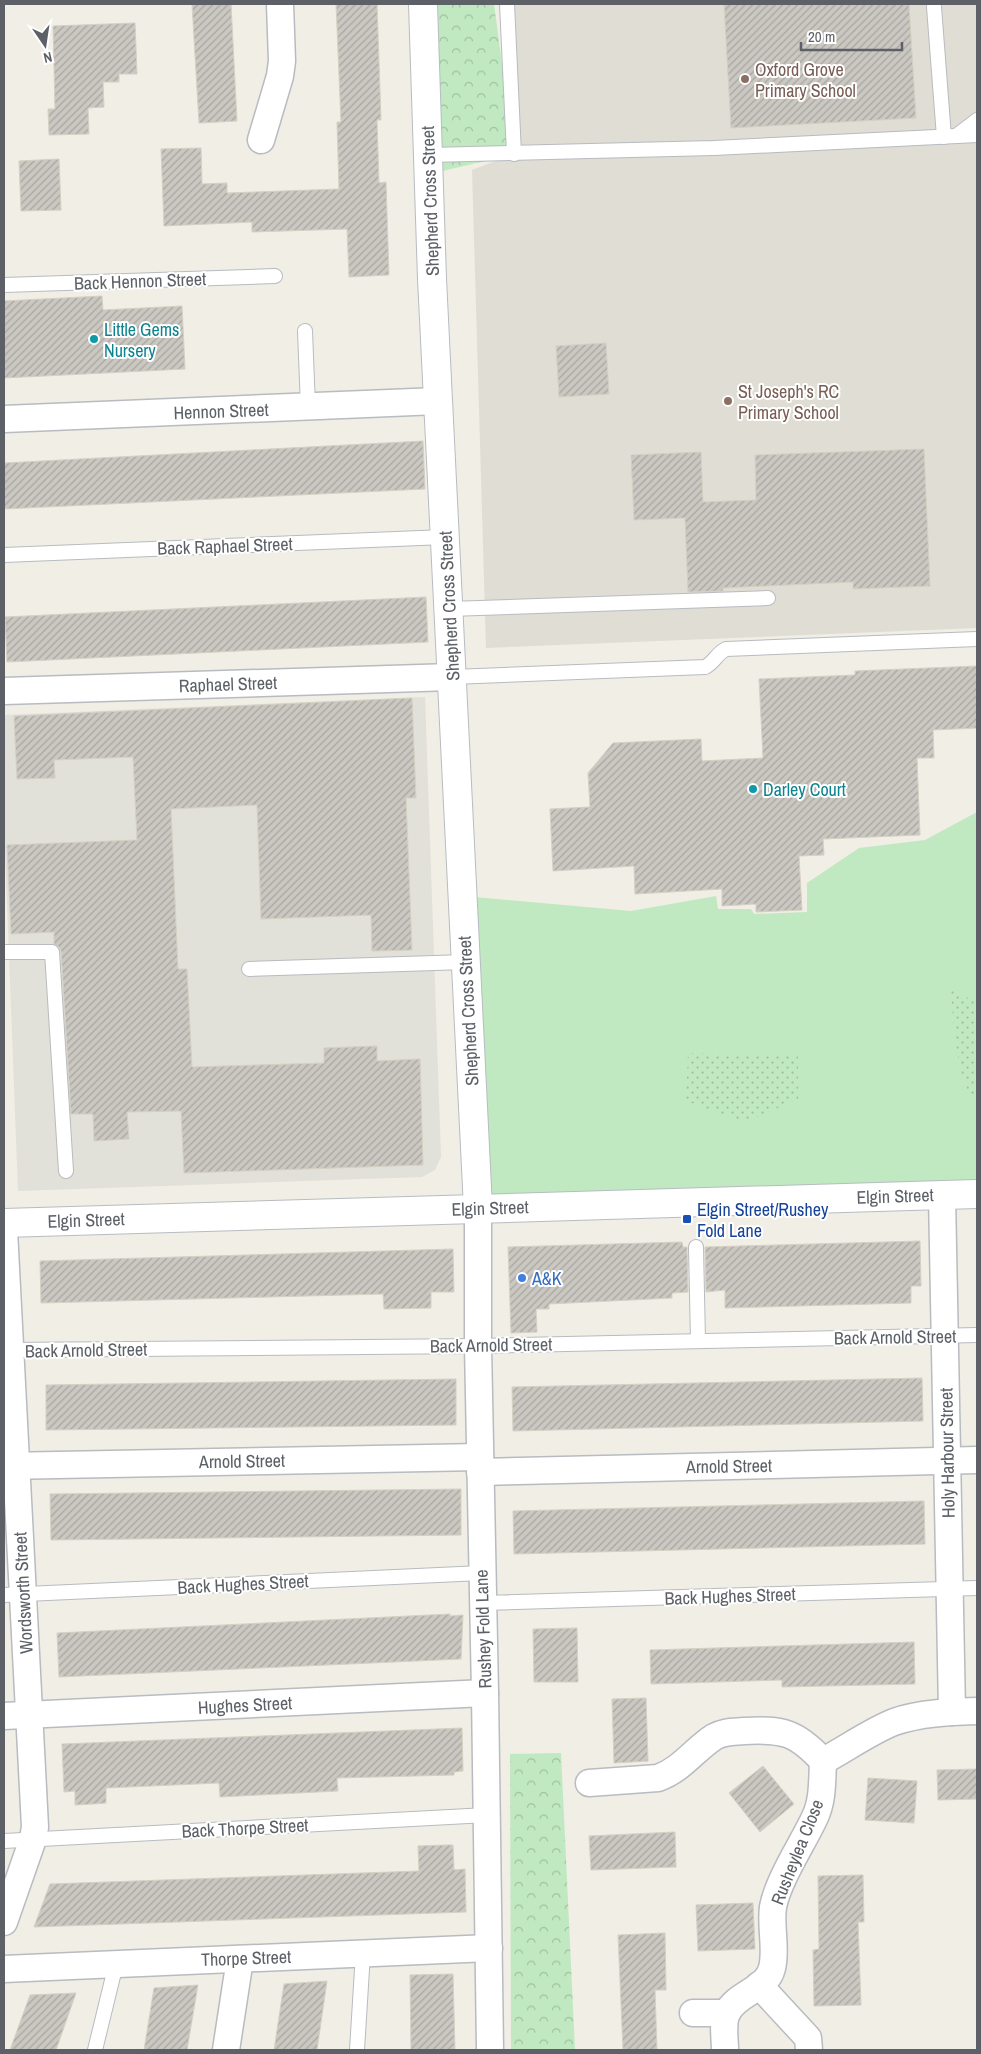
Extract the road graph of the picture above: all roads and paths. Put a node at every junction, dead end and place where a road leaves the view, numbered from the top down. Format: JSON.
{"nodes":[{"id":1,"x":280,"y":4,"type":"edge"},
{"id":2,"x":423,"y":4,"type":"edge"},
{"id":3,"x":507,"y":4,"type":"edge"},
{"id":4,"x":934,"y":7,"type":"dead end"},
{"id":5,"x":977,"y":120,"type":"edge"},
{"id":6,"x":977,"y":135,"type":"edge"},
{"id":7,"x":950,"y":136,"type":"junction"},
{"id":8,"x":261,"y":140,"type":"dead end"},
{"id":9,"x":514,"y":154,"type":"junction"},
{"id":10,"x":430,"y":155,"type":"junction"},
{"id":11,"x":275,"y":276,"type":"dead end"},
{"id":12,"x":4,"y":285,"type":"edge"},
{"id":13,"x":305,"y":330,"type":"dead end"},
{"id":14,"x":438,"y":401,"type":"junction"},
{"id":15,"x":308,"y":407,"type":"junction"},
{"id":16,"x":4,"y":419,"type":"edge"},
{"id":17,"x":445,"y":537,"type":"junction"},
{"id":18,"x":4,"y":555,"type":"edge"},
{"id":19,"x":768,"y":598,"type":"dead end"},
{"id":20,"x":449,"y":608,"type":"junction"},
{"id":21,"x":977,"y":639,"type":"edge"},
{"id":22,"x":452,"y":677,"type":"junction"},
{"id":23,"x":4,"y":691,"type":"edge"},
{"id":24,"x":4,"y":952,"type":"edge"},
{"id":25,"x":466,"y":962,"type":"junction"},
{"id":26,"x":248,"y":970,"type":"dead end"},
{"id":27,"x":66,"y":1171,"type":"dead end"},
{"id":28,"x":977,"y":1194,"type":"edge"},
{"id":29,"x":942,"y":1195,"type":"junction"},
{"id":30,"x":478,"y":1208,"type":"junction"},
{"id":31,"x":4,"y":1223,"type":"edge"},
{"id":32,"x":4,"y":1230,"type":"edge"},
{"id":33,"x":696,"y":1246,"type":"dead end"},
{"id":34,"x":977,"y":1335,"type":"edge"},
{"id":35,"x":944,"y":1336,"type":"junction"},
{"id":36,"x":698,"y":1342,"type":"junction"},
{"id":37,"x":478,"y":1346,"type":"junction"},
{"id":38,"x":7,"y":1350,"type":"edge"},
{"id":39,"x":977,"y":1460,"type":"edge"},
{"id":40,"x":947,"y":1461,"type":"junction"},
{"id":41,"x":480,"y":1464,"type":"junction"},
{"id":42,"x":10,"y":1466,"type":"edge"},
{"id":43,"x":482,"y":1573,"type":"junction"},
{"id":44,"x":949,"y":1588,"type":"junction"},
{"id":45,"x":977,"y":1588,"type":"edge"},
{"id":46,"x":13,"y":1595,"type":"edge"},
{"id":47,"x":483,"y":1604,"type":"junction"},
{"id":48,"x":486,"y":1693,"type":"junction"},
{"id":49,"x":977,"y":1711,"type":"edge"},
{"id":50,"x":952,"y":1712,"type":"junction"},
{"id":51,"x":16,"y":1716,"type":"edge"},
{"id":52,"x":823,"y":1761,"type":"junction"},
{"id":53,"x":589,"y":1783,"type":"dead end"},
{"id":54,"x":487,"y":1815,"type":"junction"},
{"id":55,"x":33,"y":1839,"type":"junction"},
{"id":56,"x":4,"y":1841,"type":"edge"},
{"id":57,"x":4,"y":1922,"type":"edge"},
{"id":58,"x":489,"y":1948,"type":"junction"},
{"id":59,"x":363,"y":1953,"type":"junction"},
{"id":60,"x":240,"y":1959,"type":"junction"},
{"id":61,"x":116,"y":1964,"type":"junction"},
{"id":62,"x":4,"y":1969,"type":"edge"},
{"id":63,"x":759,"y":1985,"type":"junction"},
{"id":64,"x":693,"y":2013,"type":"dead end"},
{"id":65,"x":727,"y":2013,"type":"junction"},
{"id":66,"x":95,"y":2050,"type":"edge"},
{"id":67,"x":226,"y":2050,"type":"edge"},
{"id":68,"x":357,"y":2050,"type":"edge"},
{"id":69,"x":490,"y":2050,"type":"edge"},
{"id":70,"x":725,"y":2050,"type":"edge"},
{"id":71,"x":809,"y":2050,"type":"edge"}],
"edges":[{"from":1,"to":8,"type":"street"},
{"from":2,"to":10,"type":"street","name":"Shepherd Cross Street"},
{"from":3,"to":9,"type":"lane"},
{"from":4,"to":7,"type":"lane"},
{"from":5,"to":7,"type":"lane"},
{"from":6,"to":7,"type":"lane"},
{"from":7,"to":9,"type":"lane"},
{"from":9,"to":10,"type":"lane"},
{"from":10,"to":14,"type":"street","name":"Shepherd Cross Street"},
{"from":11,"to":12,"type":"lane","name":"Back Hennon Street"},
{"from":13,"to":15,"type":"lane"},
{"from":14,"to":15,"type":"street","name":"Hennon Street"},
{"from":14,"to":17,"type":"street","name":"Shepherd Cross Street"},
{"from":15,"to":16,"type":"street","name":"Hennon Street"},
{"from":17,"to":18,"type":"lane","name":"Back Raphael Street"},
{"from":17,"to":20,"type":"street","name":"Shepherd Cross Street"},
{"from":19,"to":20,"type":"lane"},
{"from":20,"to":22,"type":"street","name":"Shepherd Cross Street"},
{"from":21,"to":22,"type":"lane"},
{"from":22,"to":23,"type":"street","name":"Raphael Street"},
{"from":22,"to":25,"type":"street","name":"Shepherd Cross Street"},
{"from":24,"to":27,"type":"lane"},
{"from":25,"to":26,"type":"lane"},
{"from":25,"to":30,"type":"street","name":"Shepherd Cross Street"},
{"from":28,"to":29,"type":"street","name":"Elgin Street"},
{"from":29,"to":30,"type":"street","name":"Elgin Street"},
{"from":29,"to":35,"type":"street","name":"Holy Harbour Street"},
{"from":30,"to":31,"type":"street","name":"Elgin Street"},
{"from":30,"to":37,"type":"street","name":"Rushey Fold Lane"},
{"from":32,"to":38,"type":"street","name":"Wordsworth Street"},
{"from":33,"to":36,"type":"lane"},
{"from":34,"to":35,"type":"lane","name":"Back Arnold Street"},
{"from":35,"to":36,"type":"lane","name":"Back Arnold Street"},
{"from":35,"to":40,"type":"street","name":"Holy Harbour Street"},
{"from":36,"to":37,"type":"lane","name":"Back Arnold Street"},
{"from":37,"to":38,"type":"lane","name":"Back Arnold Street"},
{"from":37,"to":41,"type":"street","name":"Rushey Fold Lane"},
{"from":38,"to":42,"type":"street","name":"Wordsworth Street"},
{"from":39,"to":40,"type":"street","name":"Arnold Street"},
{"from":40,"to":41,"type":"street","name":"Arnold Street"},
{"from":40,"to":44,"type":"street","name":"Holy Harbour Street"},
{"from":41,"to":42,"type":"street","name":"Arnold Street"},
{"from":41,"to":43,"type":"street","name":"Rushey Fold Lane"},
{"from":42,"to":46,"type":"street","name":"Wordsworth Street"},
{"from":43,"to":46,"type":"lane","name":"Back Hughes Street"},
{"from":43,"to":47,"type":"street","name":"Rushey Fold Lane"},
{"from":44,"to":45,"type":"lane","name":"Back Hughes Street"},
{"from":44,"to":47,"type":"lane","name":"Back Hughes Street"},
{"from":44,"to":50,"type":"street","name":"Holy Harbour Street"},
{"from":46,"to":51,"type":"street","name":"Wordsworth Street"},
{"from":47,"to":48,"type":"street","name":"Rushey Fold Lane"},
{"from":48,"to":51,"type":"street","name":"Hughes Street"},
{"from":48,"to":54,"type":"street","name":"Rushey Fold Lane"},
{"from":49,"to":50,"type":"street"},
{"from":50,"to":52,"type":"street"},
{"from":51,"to":55,"type":"street","name":"Wordsworth Street"},
{"from":52,"to":53,"type":"street"},
{"from":52,"to":63,"type":"street","name":"Rusheylea Close"},
{"from":54,"to":55,"type":"lane","name":"Back Thorpe Street"},
{"from":54,"to":58,"type":"street","name":"Rushey Fold Lane"},
{"from":55,"to":56,"type":"lane","name":"Back Thorpe Street"},
{"from":55,"to":57,"type":"street","name":"Wordsworth Street"},
{"from":58,"to":59,"type":"street","name":"Thorpe Street"},
{"from":58,"to":69,"type":"street","name":"Rushey Fold Lane"},
{"from":59,"to":60,"type":"street","name":"Thorpe Street"},
{"from":59,"to":68,"type":"lane"},
{"from":60,"to":61,"type":"street","name":"Thorpe Street"},
{"from":60,"to":67,"type":"street"},
{"from":61,"to":62,"type":"street","name":"Thorpe Street"},
{"from":61,"to":66,"type":"lane"},
{"from":63,"to":65,"type":"street","name":"Rusheylea Close"},
{"from":63,"to":71,"type":"street"},
{"from":64,"to":65,"type":"street"},
{"from":65,"to":70,"type":"street"}]}
